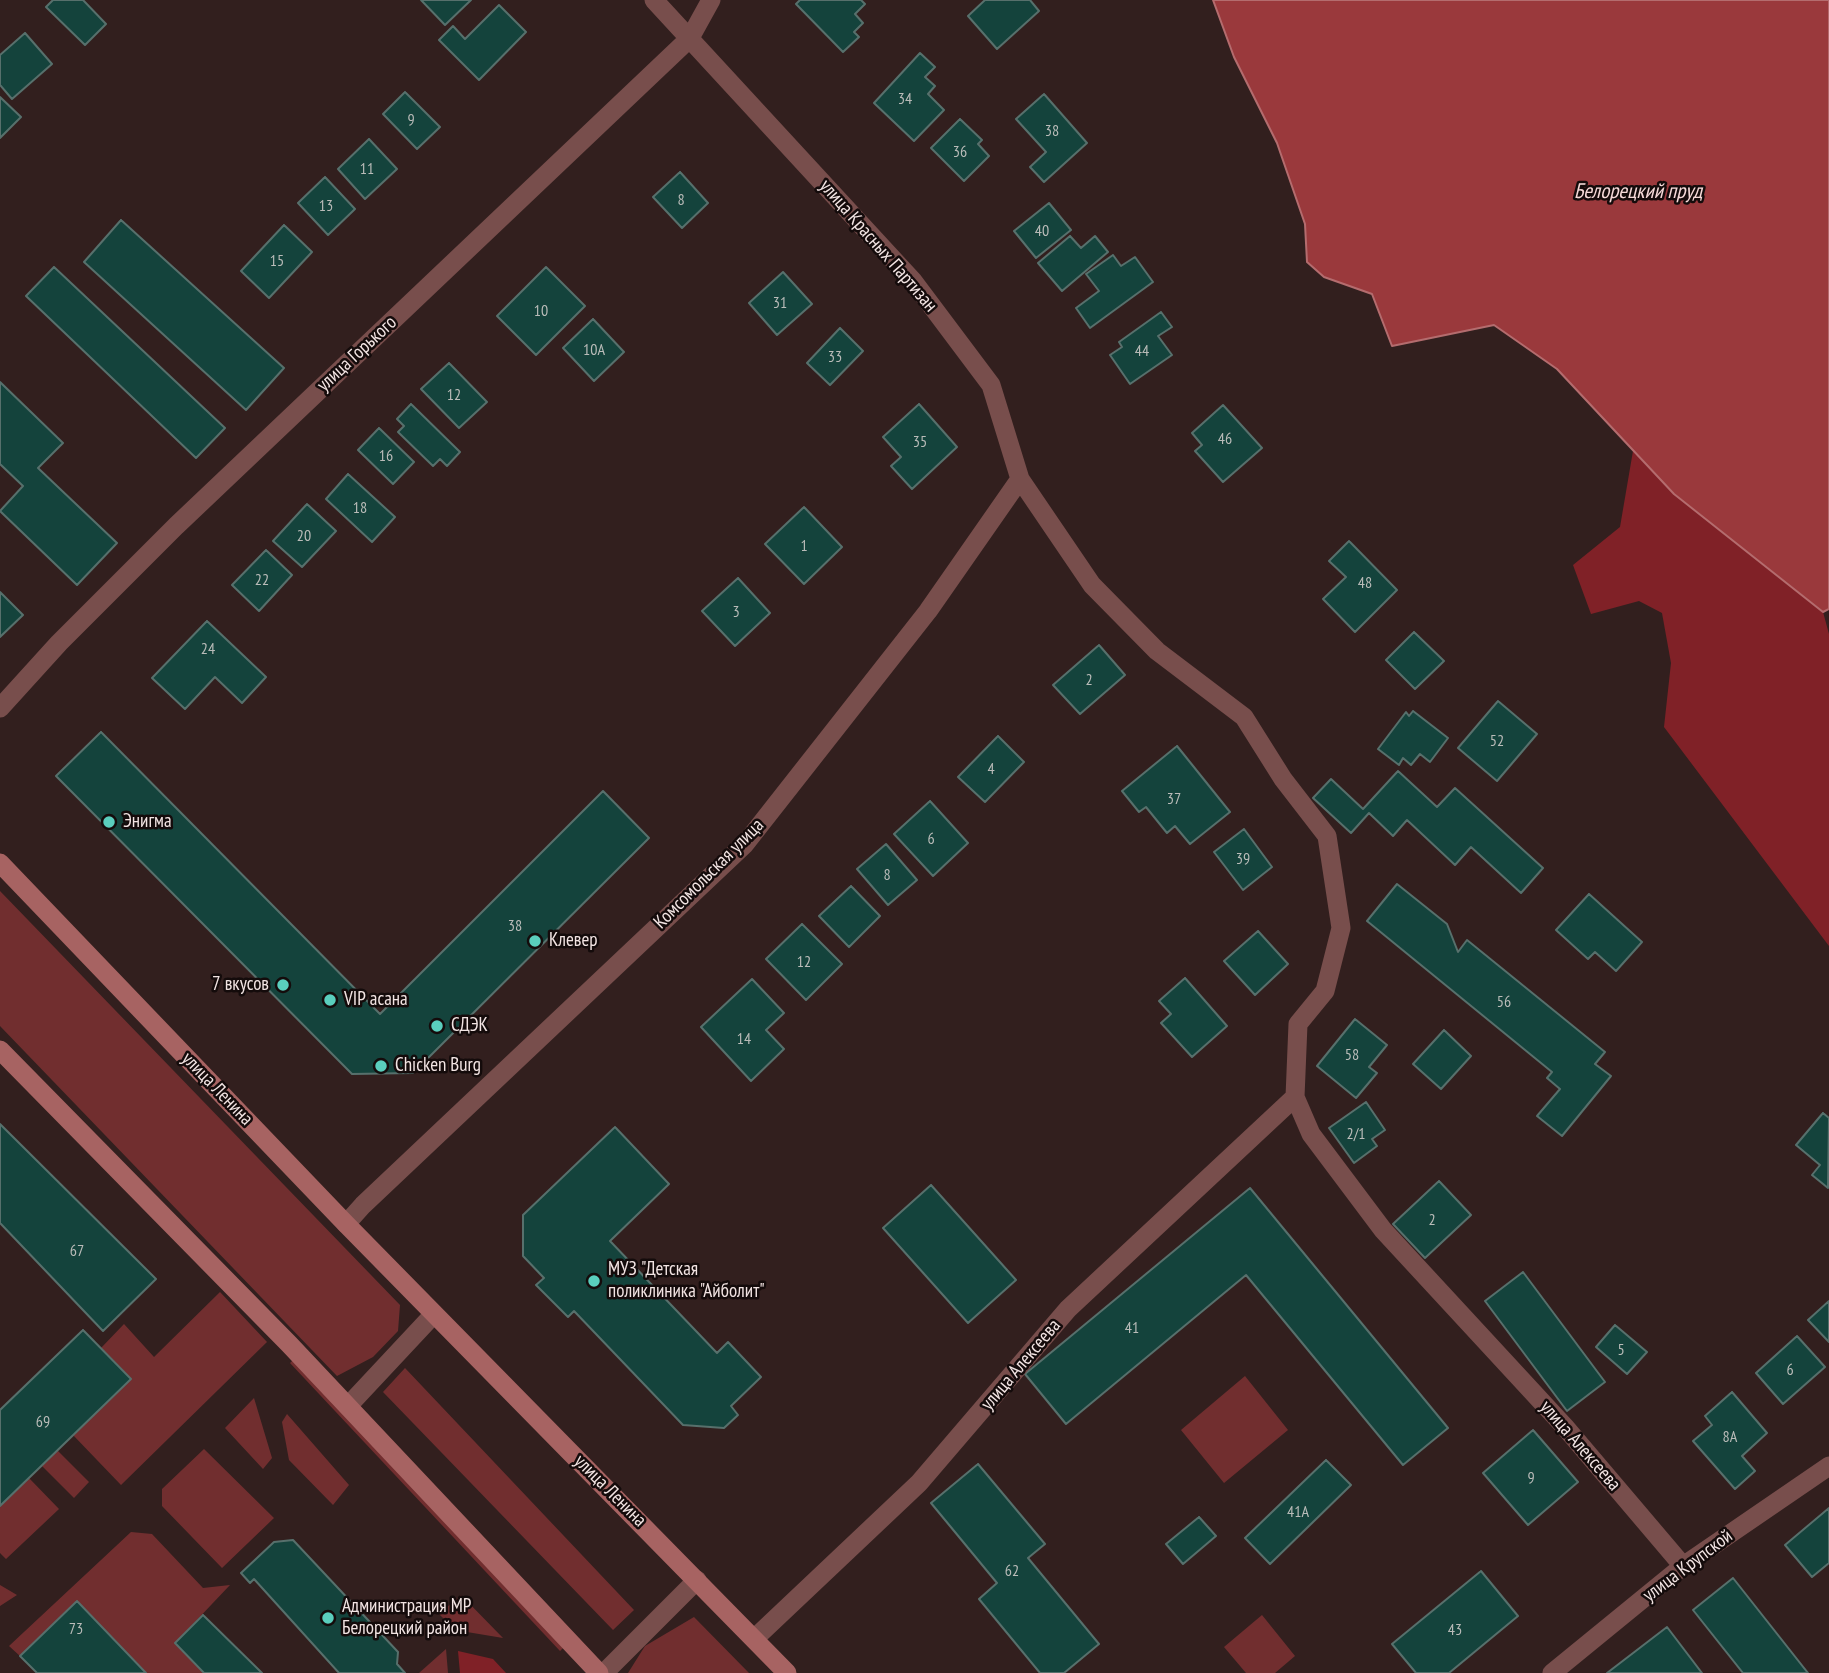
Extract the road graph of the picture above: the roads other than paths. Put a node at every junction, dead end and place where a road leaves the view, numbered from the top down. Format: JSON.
{"nodes":[{"id":1,"x":654,"y":0,"type":"edge"},
{"id":2,"x":711,"y":0,"type":"edge"},
{"id":3,"x":690,"y":38,"type":"junction"},
{"id":4,"x":1020,"y":479,"type":"junction"},
{"id":5,"x":0,"y":708,"type":"edge"},
{"id":6,"x":1327,"y":836,"type":"joint"},
{"id":7,"x":0,"y":863,"type":"edge"},
{"id":8,"x":0,"y":1050,"type":"edge"},
{"id":9,"x":1294,"y":1097,"type":"junction"},
{"id":10,"x":346,"y":1224,"type":"junction"},
{"id":11,"x":434,"y":1314,"type":"junction"},
{"id":12,"x":348,"y":1406,"type":"junction"},
{"id":13,"x":1829,"y":1466,"type":"edge"},
{"id":14,"x":1683,"y":1566,"type":"junction"},
{"id":15,"x":696,"y":1580,"type":"junction"},
{"id":16,"x":754,"y":1639,"type":"junction"},
{"id":17,"x":601,"y":1673,"type":"edge"},
{"id":18,"x":787,"y":1673,"type":"edge"},
{"id":19,"x":1552,"y":1673,"type":"edge"}],
"edges":[{"from":1,"to":3,"type":"street","name":"улица Красных Партизан"},
{"from":2,"to":3,"type":"street","name":"улица Горького"},
{"from":3,"to":4,"type":"street","name":"улица Красных Партизан"},
{"from":3,"to":5,"type":"street","name":"улица Горького"},
{"from":4,"to":6,"type":"street","name":"улица Красных Партизан"},
{"from":4,"to":10,"type":"street","name":"Комсомольская улица"},
{"from":6,"to":9,"type":"street","name":"улица Алексеева"},
{"from":7,"to":10,"type":"main road","name":"улица Ленина"},
{"from":8,"to":12,"type":"main road"},
{"from":9,"to":14,"type":"street","name":"улица Алексеева"},
{"from":9,"to":16,"type":"street","name":"улица Алексеева"},
{"from":10,"to":11,"type":"main road","name":"улица Ленина"},
{"from":11,"to":12,"type":"street"},
{"from":11,"to":15,"type":"main road","name":"улица Ленина"},
{"from":12,"to":17,"type":"main road"},
{"from":13,"to":14,"type":"street","name":"улица Крупской"},
{"from":14,"to":19,"type":"street","name":"улица Крупской"},
{"from":15,"to":16,"type":"main road","name":"улица Ленина"},
{"from":15,"to":17,"type":"street"},
{"from":16,"to":18,"type":"main road","name":"улица Ленина"}]}
